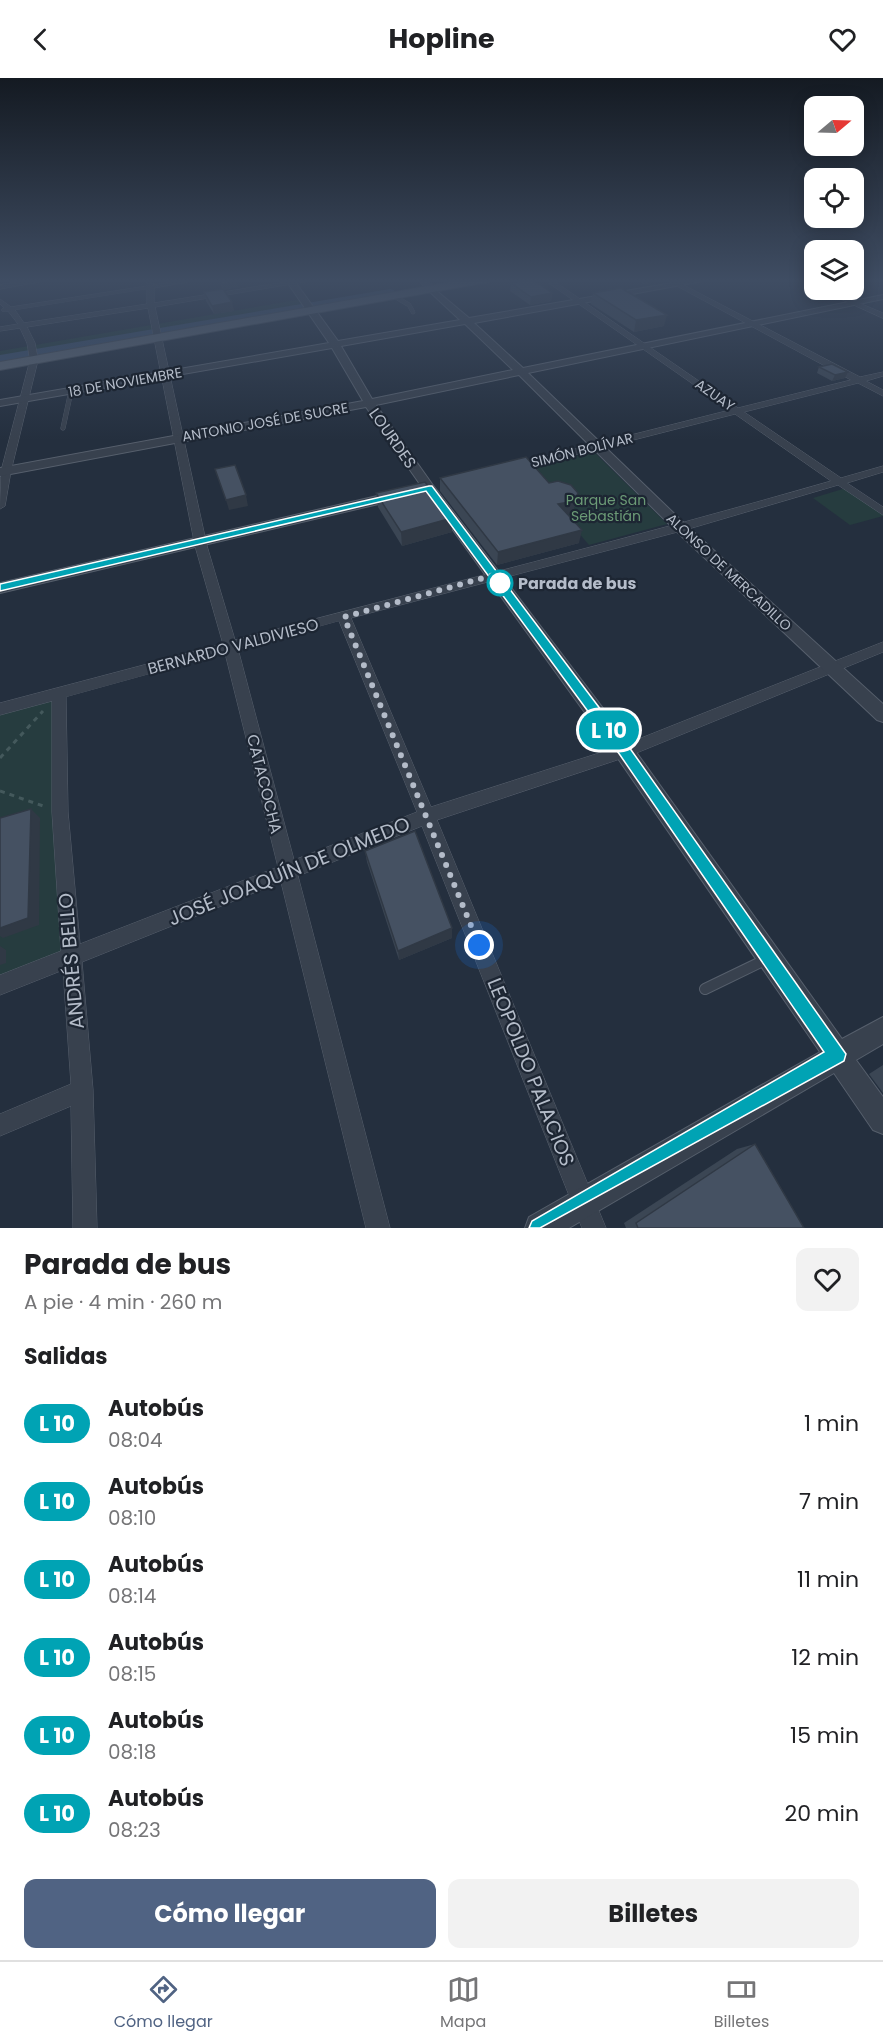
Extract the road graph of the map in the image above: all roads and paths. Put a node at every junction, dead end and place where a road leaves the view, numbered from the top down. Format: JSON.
{"nodes":[{"id":1,"x":25,"y":333,"type":"edge"},
{"id":2,"x":135,"y":333,"type":"edge"},
{"id":3,"x":157,"y":333,"type":"edge"},
{"id":4,"x":327,"y":333,"type":"edge"},
{"id":5,"x":404,"y":333,"type":"edge"},
{"id":6,"x":479,"y":333,"type":"edge"},
{"id":7,"x":623,"y":333,"type":"edge"},
{"id":8,"x":712,"y":333,"type":"edge"},
{"id":9,"x":769,"y":333,"type":"edge"},
{"id":10,"x":335,"y":344,"type":"junction"},
{"id":11,"x":644,"y":347,"type":"junction"},
{"id":12,"x":33,"y":350,"type":"junction"},
{"id":13,"x":0,"y":366,"type":"edge"},
{"id":14,"x":521,"y":372,"type":"junction"},
{"id":15,"x":883,"y":374,"type":"edge"},
{"id":16,"x":166,"y":375,"type":"junction"},
{"id":17,"x":858,"y":380,"type":"junction"},
{"id":18,"x":71,"y":391,"type":"junction"},
{"id":19,"x":883,"y":393,"type":"edge"},
{"id":20,"x":24,"y":399,"type":"junction"},
{"id":21,"x":0,"y":403,"type":"edge"},
{"id":22,"x":369,"y":403,"type":"junction"},
{"id":23,"x":736,"y":410,"type":"junction"},
{"id":24,"x":63,"y":428,"type":"dead end"},
{"id":25,"x":179,"y":437,"type":"junction"},
{"id":26,"x":597,"y":447,"type":"junction"},
{"id":27,"x":507,"y":469,"type":"edge"},
{"id":28,"x":883,"y":470,"type":"edge"},
{"id":29,"x":3,"y":471,"type":"edge"},
{"id":30,"x":841,"y":483,"type":"junction"},
{"id":31,"x":434,"y":487,"type":"junction"},
{"id":32,"x":0,"y":506,"type":"edge"},
{"id":33,"x":883,"y":512,"type":"edge"},
{"id":34,"x":681,"y":528,"type":"junction"},
{"id":35,"x":200,"y":541,"type":"junction"},
{"id":36,"x":494,"y":575,"type":"junction"},
{"id":37,"x":0,"y":588,"type":"edge"},
{"id":38,"x":344,"y":617,"type":"junction"},
{"id":39,"x":228,"y":646,"type":"junction"},
{"id":40,"x":883,"y":647,"type":"edge"},
{"id":41,"x":833,"y":668,"type":"junction"},
{"id":42,"x":59,"y":694,"type":"junction"},
{"id":43,"x":0,"y":709,"type":"edge"},
{"id":44,"x":883,"y":715,"type":"edge"},
{"id":45,"x":624,"y":751,"type":"junction"},
{"id":46,"x":0,"y":758,"type":"edge"},
{"id":47,"x":0,"y":791,"type":"edge"},
{"id":48,"x":60,"y":812,"type":"junction"},
{"id":49,"x":428,"y":816,"type":"junction"},
{"id":50,"x":288,"y":873,"type":"junction"},
{"id":51,"x":73,"y":956,"type":"junction"},
{"id":52,"x":769,"y":958,"type":"junction"},
{"id":53,"x":0,"y":985,"type":"edge"},
{"id":54,"x":705,"y":989,"type":"dead end"},
{"id":55,"x":883,"y":1030,"type":"edge"},
{"id":56,"x":837,"y":1054,"type":"junction"},
{"id":57,"x":82,"y":1090,"type":"junction"},
{"id":58,"x":883,"y":1120,"type":"edge"},
{"id":59,"x":0,"y":1125,"type":"edge"},
{"id":60,"x":584,"y":1203,"type":"junction"},
{"id":61,"x":85,"y":1228,"type":"edge"},
{"id":62,"x":378,"y":1228,"type":"edge"},
{"id":63,"x":540,"y":1228,"type":"edge"},
{"id":64,"x":594,"y":1228,"type":"edge"}],
"edges":[{"from":1,"to":12,"type":"street"},
{"from":2,"to":12,"type":"main road"},
{"from":3,"to":16,"type":"street","name":"CATACOCHA"},
{"from":4,"to":10,"type":"street","name":"LOURDES"},
{"from":5,"to":10,"type":"street","name":"18 DE NOVIEMBRE"},
{"from":6,"to":14,"type":"street","name":"ALONSO DE MERCADILLO"},
{"from":7,"to":11,"type":"street","name":"AZUAY"},
{"from":8,"to":11,"type":"street","name":"ANTONIO JOSÉ DE SUCRE"},
{"from":9,"to":17,"type":"street"},
{"from":10,"to":16,"type":"street","name":"18 DE NOVIEMBRE"},
{"from":10,"to":22,"type":"street","name":"LOURDES"},
{"from":11,"to":14,"type":"street","name":"ANTONIO JOSÉ DE SUCRE"},
{"from":11,"to":23,"type":"street","name":"AZUAY"},
{"from":12,"to":13,"type":"main road"},
{"from":12,"to":20,"type":"street"},
{"from":14,"to":22,"type":"street","name":"ANTONIO JOSÉ DE SUCRE"},
{"from":14,"to":26,"type":"street","name":"ALONSO DE MERCADILLO"},
{"from":15,"to":17,"type":"street","name":"SIMÓN BOLÍVAR"},
{"from":16,"to":18,"type":"street","name":"18 DE NOVIEMBRE"},
{"from":16,"to":25,"type":"street","name":"CATACOCHA"},
{"from":17,"to":19,"type":"street"},
{"from":17,"to":23,"type":"street","name":"SIMÓN BOLÍVAR"},
{"from":18,"to":20,"type":"street","name":"18 DE NOVIEMBRE"},
{"from":18,"to":24,"type":"lane"},
{"from":20,"to":21,"type":"street","name":"18 DE NOVIEMBRE"},
{"from":20,"to":29,"type":"street"},
{"from":22,"to":25,"type":"street","name":"ANTONIO JOSÉ DE SUCRE"},
{"from":22,"to":31,"type":"street","name":"LOURDES"},
{"from":23,"to":26,"type":"street","name":"SIMÓN BOLÍVAR"},
{"from":23,"to":30,"type":"street","name":"AZUAY"},
{"from":25,"to":29,"type":"street","name":"ANTONIO JOSÉ DE SUCRE"},
{"from":25,"to":35,"type":"street","name":"CATACOCHA"},
{"from":26,"to":27,"type":"street","name":"SIMÓN BOLÍVAR"},
{"from":26,"to":34,"type":"street","name":"ALONSO DE MERCADILLO"},
{"from":28,"to":30,"type":"street","name":"BERNARDO VALDIVIESO"},
{"from":29,"to":32,"type":"street"},
{"from":30,"to":33,"type":"street","name":"AZUAY"},
{"from":30,"to":34,"type":"street","name":"BERNARDO VALDIVIESO"},
{"from":31,"to":35,"type":"street"},
{"from":31,"to":36,"type":"street","name":"LOURDES"},
{"from":34,"to":36,"type":"street","name":"BERNARDO VALDIVIESO"},
{"from":34,"to":41,"type":"street","name":"ALONSO DE MERCADILLO"},
{"from":35,"to":37,"type":"street"},
{"from":35,"to":39,"type":"street","name":"CATACOCHA"},
{"from":36,"to":38,"type":"street","name":"BERNARDO VALDIVIESO"},
{"from":36,"to":45,"type":"street","name":"LOURDES"},
{"from":38,"to":39,"type":"street","name":"BERNARDO VALDIVIESO"},
{"from":38,"to":49,"type":"street","name":"LEOPOLDO PALACIOS"},
{"from":39,"to":42,"type":"street","name":"BERNARDO VALDIVIESO"},
{"from":39,"to":50,"type":"street","name":"CATACOCHA"},
{"from":40,"to":41,"type":"street","name":"JOSÉ JOAQUÍN DE OLMEDO"},
{"from":41,"to":44,"type":"street","name":"ALONSO DE MERCADILLO"},
{"from":41,"to":45,"type":"street","name":"JOSÉ JOAQUÍN DE OLMEDO"},
{"from":42,"to":43,"type":"street","name":"BERNARDO VALDIVIESO"},
{"from":42,"to":46,"type":"path"},
{"from":42,"to":48,"type":"street","name":"ANDRÉS BELLO"},
{"from":45,"to":49,"type":"street","name":"JOSÉ JOAQUÍN DE OLMEDO"},
{"from":45,"to":52,"type":"street","name":"LOURDES"},
{"from":47,"to":48,"type":"path"},
{"from":48,"to":51,"type":"street","name":"ANDRÉS BELLO"},
{"from":49,"to":50,"type":"street","name":"JOSÉ JOAQUÍN DE OLMEDO"},
{"from":49,"to":60,"type":"street","name":"LEOPOLDO PALACIOS"},
{"from":50,"to":51,"type":"street","name":"JOSÉ JOAQUÍN DE OLMEDO"},
{"from":50,"to":62,"type":"street","name":"CATACOCHA"},
{"from":51,"to":53,"type":"street","name":"JOSÉ JOAQUÍN DE OLMEDO"},
{"from":51,"to":57,"type":"street","name":"ANDRÉS BELLO"},
{"from":52,"to":54,"type":"lane"},
{"from":52,"to":56,"type":"street","name":"LOURDES"},
{"from":55,"to":56,"type":"street"},
{"from":56,"to":58,"type":"street","name":"LOURDES"},
{"from":56,"to":60,"type":"street"},
{"from":57,"to":59,"type":"street"},
{"from":57,"to":61,"type":"street","name":"ANDRÉS BELLO"},
{"from":60,"to":63,"type":"street"},
{"from":60,"to":64,"type":"street","name":"LEOPOLDO PALACIOS"}]}
